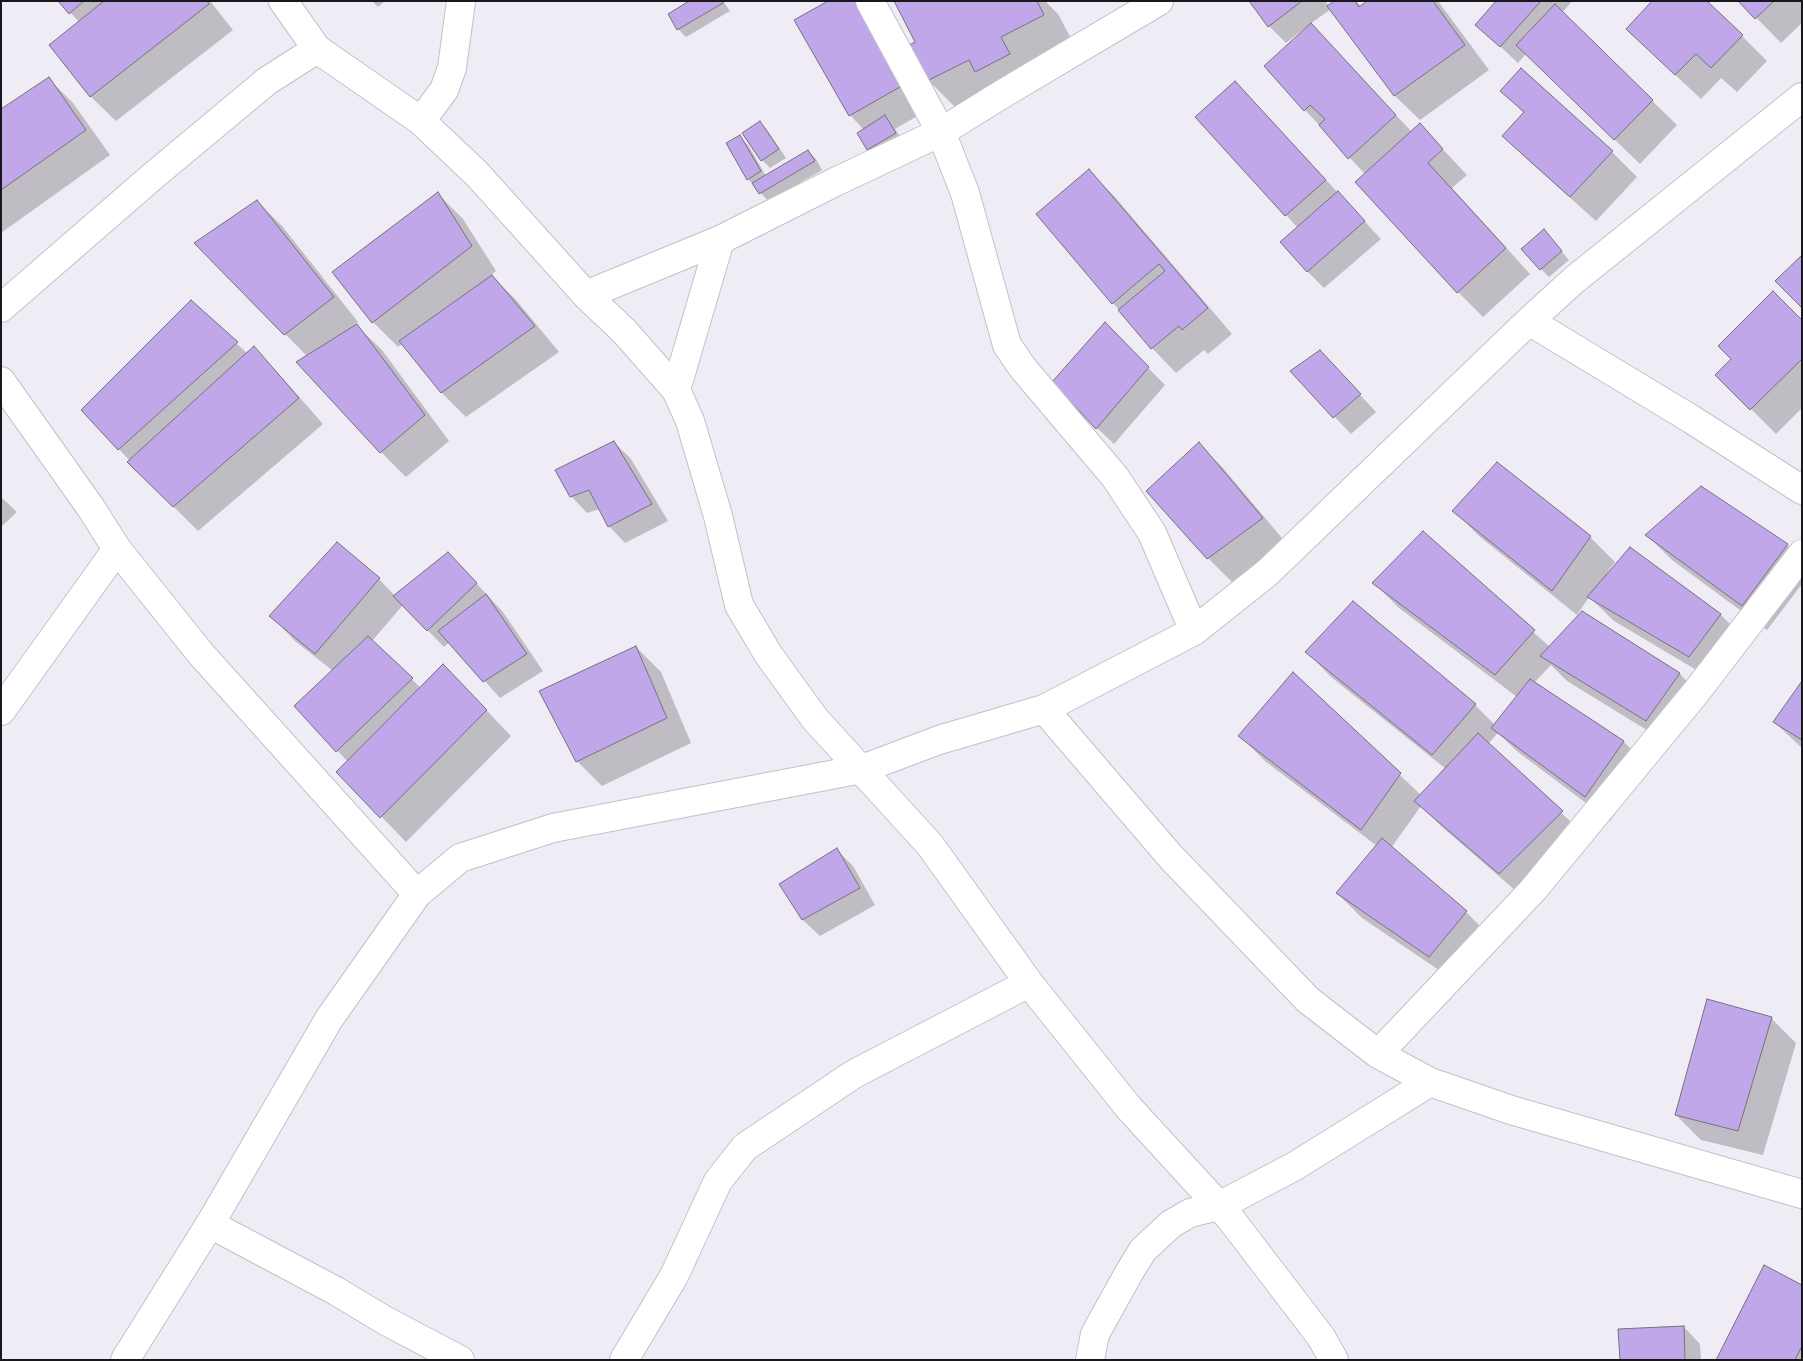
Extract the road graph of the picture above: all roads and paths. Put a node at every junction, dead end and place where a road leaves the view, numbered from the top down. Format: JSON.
{"nodes":[{"id":1,"x":283,"y":1,"type":"edge"},
{"id":2,"x":461,"y":1,"type":"edge"},
{"id":3,"x":870,"y":1,"type":"edge"},
{"id":4,"x":1152,"y":3,"type":"edge"},
{"id":5,"x":317,"y":49,"type":"junction"},
{"id":6,"x":1802,"y":97,"type":"edge"},
{"id":7,"x":421,"y":121,"type":"junction"},
{"id":8,"x":941,"y":132,"type":"junction"},
{"id":9,"x":720,"y":240,"type":"junction"},
{"id":10,"x":586,"y":295,"type":"junction"},
{"id":11,"x":1,"y":308,"type":"edge"},
{"id":12,"x":1529,"y":321,"type":"junction"},
{"id":13,"x":1,"y":380,"type":"edge"},
{"id":14,"x":676,"y":390,"type":"junction"},
{"id":15,"x":1802,"y":490,"type":"edge"},
{"id":16,"x":117,"y":549,"type":"junction"},
{"id":17,"x":1802,"y":554,"type":"edge"},
{"id":18,"x":1194,"y":631,"type":"junction"},
{"id":19,"x":1044,"y":709,"type":"junction"},
{"id":20,"x":1,"y":711,"type":"edge"},
{"id":21,"x":862,"y":769,"type":"junction"},
{"id":22,"x":417,"y":894,"type":"junction"},
{"id":23,"x":1029,"y":983,"type":"junction"},
{"id":24,"x":1378,"y":1054,"type":"junction"},
{"id":25,"x":1430,"y":1082,"type":"junction"},
{"id":26,"x":1802,"y":1194,"type":"edge"},
{"id":27,"x":1219,"y":1206,"type":"junction"},
{"id":28,"x":210,"y":1224,"type":"junction"},
{"id":29,"x":125,"y":1360,"type":"edge"},
{"id":30,"x":460,"y":1360,"type":"edge"},
{"id":31,"x":624,"y":1360,"type":"edge"},
{"id":32,"x":1090,"y":1360,"type":"edge"},
{"id":33,"x":1334,"y":1360,"type":"edge"}],
"edges":[{"from":1,"to":5,"type":"street"},
{"from":2,"to":7,"type":"street"},
{"from":3,"to":8,"type":"street"},
{"from":4,"to":8,"type":"street"},
{"from":5,"to":7,"type":"street"},
{"from":5,"to":11,"type":"street"},
{"from":6,"to":12,"type":"street"},
{"from":7,"to":10,"type":"street"},
{"from":8,"to":9,"type":"street"},
{"from":8,"to":18,"type":"street"},
{"from":9,"to":10,"type":"street"},
{"from":9,"to":14,"type":"street"},
{"from":10,"to":14,"type":"street"},
{"from":12,"to":15,"type":"street"},
{"from":12,"to":18,"type":"street"},
{"from":13,"to":16,"type":"street"},
{"from":14,"to":21,"type":"street"},
{"from":16,"to":20,"type":"street"},
{"from":16,"to":22,"type":"street"},
{"from":17,"to":24,"type":"street"},
{"from":18,"to":19,"type":"street"},
{"from":19,"to":21,"type":"street"},
{"from":19,"to":24,"type":"street"},
{"from":21,"to":22,"type":"street"},
{"from":21,"to":23,"type":"street"},
{"from":22,"to":28,"type":"street"},
{"from":23,"to":27,"type":"street"},
{"from":23,"to":31,"type":"street"},
{"from":24,"to":25,"type":"street"},
{"from":25,"to":26,"type":"street"},
{"from":25,"to":27,"type":"street"},
{"from":27,"to":32,"type":"street"},
{"from":27,"to":33,"type":"street"},
{"from":28,"to":29,"type":"street"},
{"from":28,"to":30,"type":"street"}]}
